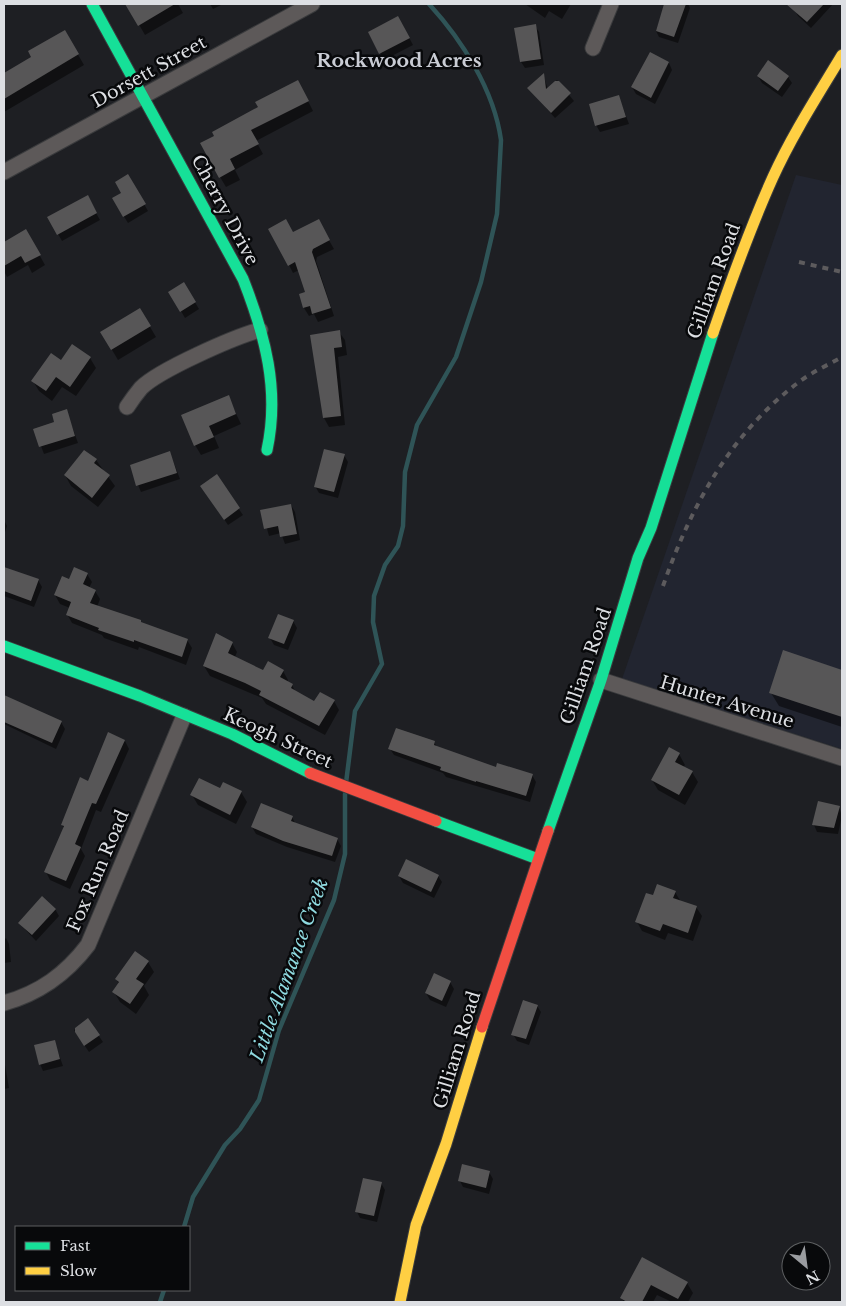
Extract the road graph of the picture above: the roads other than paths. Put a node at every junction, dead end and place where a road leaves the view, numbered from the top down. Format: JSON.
{"nodes":[{"id":1,"x":92,"y":4,"type":"edge"},
{"id":2,"x":312,"y":4,"type":"edge"},
{"id":3,"x":611,"y":4,"type":"edge"},
{"id":4,"x":593,"y":48,"type":"dead end"},
{"id":5,"x":842,"y":55,"type":"edge"},
{"id":6,"x":144,"y":96,"type":"junction"},
{"id":7,"x":4,"y":172,"type":"edge"},
{"id":8,"x":260,"y":330,"type":"junction"},
{"id":9,"x":127,"y":407,"type":"dead end"},
{"id":10,"x":267,"y":450,"type":"dead end"},
{"id":11,"x":4,"y":646,"type":"edge"},
{"id":12,"x":601,"y":680,"type":"junction"},
{"id":13,"x":184,"y":716,"type":"junction"},
{"id":14,"x":842,"y":758,"type":"edge"},
{"id":15,"x":538,"y":859,"type":"junction"},
{"id":16,"x":4,"y":1003,"type":"edge"},
{"id":17,"x":400,"y":1302,"type":"edge"}],
"edges":[{"from":1,"to":6,"type":"street","name":"Cherry Drive"},
{"from":2,"to":6,"type":"street","name":"Dorsett Street"},
{"from":3,"to":4,"type":"street"},
{"from":5,"to":12,"type":"street","name":"Gilliam Road"},
{"from":6,"to":7,"type":"street","name":"Dorsett Street"},
{"from":6,"to":8,"type":"street","name":"Cherry Drive"},
{"from":8,"to":9,"type":"street"},
{"from":8,"to":10,"type":"street","name":"Cherry Drive"},
{"from":11,"to":13,"type":"street","name":"Keogh Street"},
{"from":12,"to":14,"type":"street","name":"Hunter Avenue"},
{"from":12,"to":15,"type":"street","name":"Gilliam Road"},
{"from":13,"to":15,"type":"street","name":"Keogh Street"},
{"from":13,"to":16,"type":"street","name":"Fox Run Road"},
{"from":15,"to":17,"type":"street","name":"Gilliam Road"}]}
